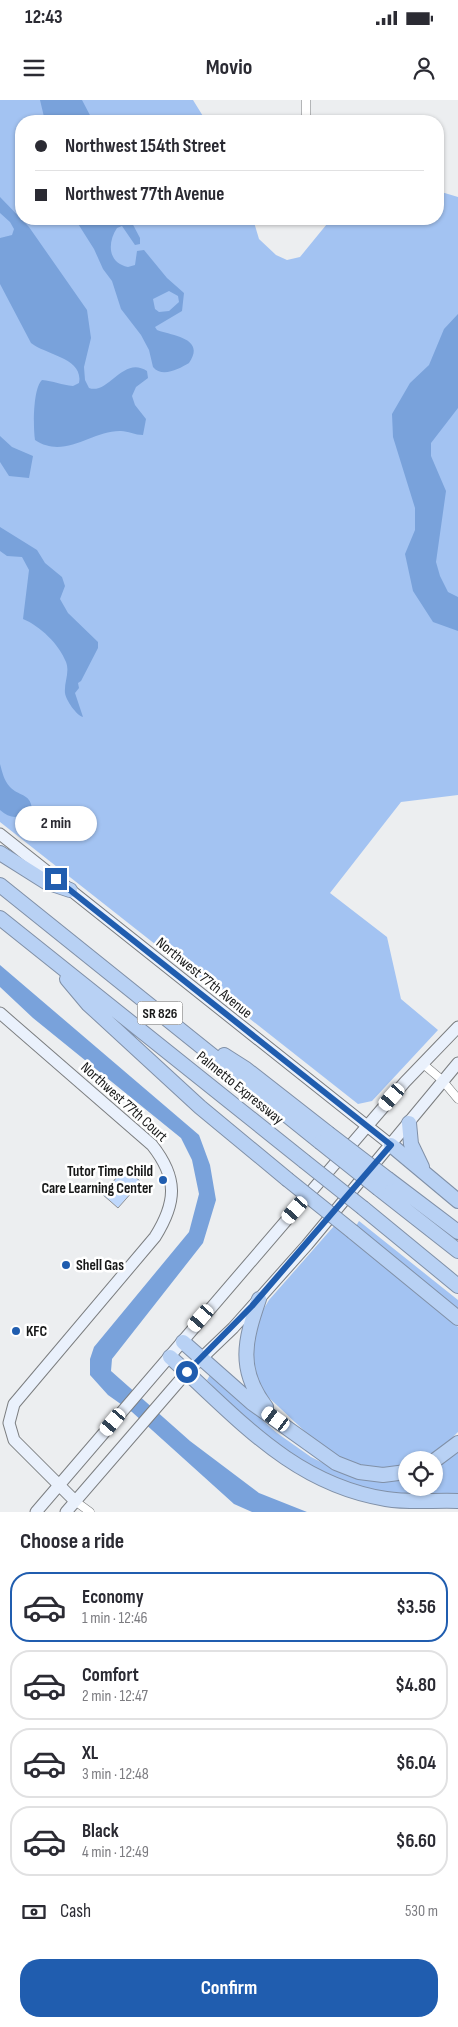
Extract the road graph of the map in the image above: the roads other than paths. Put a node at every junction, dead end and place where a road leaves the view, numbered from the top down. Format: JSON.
{"nodes":[{"id":1,"x":306,"y":100,"type":"edge"},
{"id":2,"x":306,"y":115,"type":"edge"},
{"id":3,"x":0,"y":834,"type":"edge"},
{"id":4,"x":0,"y":853,"type":"edge"},
{"id":5,"x":0,"y":885,"type":"edge"},
{"id":6,"x":70,"y":890,"type":"junction"},
{"id":7,"x":0,"y":918,"type":"edge"},
{"id":8,"x":45,"y":954,"type":"junction"},
{"id":9,"x":0,"y":1013,"type":"edge"},
{"id":10,"x":458,"y":1027,"type":"edge"},
{"id":11,"x":422,"y":1063,"type":"junction"},
{"id":12,"x":458,"y":1063,"type":"edge"},
{"id":13,"x":442,"y":1080,"type":"junction"},
{"id":14,"x":458,"y":1099,"type":"edge"},
{"id":15,"x":409,"y":1123,"type":"junction"},
{"id":16,"x":367,"y":1127,"type":"junction"},
{"id":17,"x":391,"y":1145,"type":"junction"},
{"id":18,"x":425,"y":1172,"type":"junction"},
{"id":19,"x":384,"y":1184,"type":"junction"},
{"id":20,"x":458,"y":1201,"type":"edge"},
{"id":21,"x":458,"y":1232,"type":"edge"},
{"id":22,"x":458,"y":1251,"type":"edge"},
{"id":23,"x":458,"y":1286,"type":"edge"},
{"id":24,"x":260,"y":1298,"type":"junction"},
{"id":25,"x":458,"y":1318,"type":"edge"},
{"id":26,"x":183,"y":1342,"type":"junction"},
{"id":27,"x":170,"y":1357,"type":"junction"},
{"id":28,"x":202,"y":1359,"type":"junction"},
{"id":29,"x":187,"y":1372,"type":"junction"},
{"id":30,"x":276,"y":1419,"type":"junction"},
{"id":31,"x":458,"y":1443,"type":"edge"},
{"id":32,"x":443,"y":1454,"type":"edge"},
{"id":33,"x":398,"y":1473,"type":"edge"},
{"id":34,"x":58,"y":1486,"type":"junction"},
{"id":35,"x":458,"y":1500,"type":"edge"},
{"id":36,"x":75,"y":1501,"type":"junction"},
{"id":37,"x":36,"y":1512,"type":"edge"},
{"id":38,"x":66,"y":1512,"type":"edge"},
{"id":39,"x":90,"y":1512,"type":"edge"}],
"edges":[{"from":1,"to":2,"type":"street"},
{"from":3,"to":6,"type":"main road","name":"Northwest 77th Avenue"},
{"from":4,"to":6,"type":"highway"},
{"from":5,"to":19,"type":"highway","name":"Palmetto Expressway","number":"SR 826","bridge":true},
{"from":6,"to":16,"type":"main road","name":"Northwest 77th Avenue"},
{"from":7,"to":8,"type":"highway","name":"Palmetto Expressway","number":"SR 826"},
{"from":8,"to":23,"type":"highway","name":"Palmetto Expressway","number":"SR 826","bridge":true},
{"from":8,"to":25,"type":"highway","bridge":true},
{"from":9,"to":34,"type":"main road","name":"Northwest 77th Court"},
{"from":10,"to":11,"type":"main road"},
{"from":11,"to":13,"type":"street"},
{"from":11,"to":16,"type":"main road"},
{"from":12,"to":13,"type":"main road"},
{"from":13,"to":14,"type":"street"},
{"from":13,"to":15,"type":"main road"},
{"from":15,"to":17,"type":"main road"},
{"from":15,"to":18,"type":"highway"},
{"from":16,"to":17,"type":"main road","name":"Northwest 77th Avenue"},
{"from":16,"to":26,"type":"main road"},
{"from":17,"to":18,"type":"highway"},
{"from":17,"to":24,"type":"main road"},
{"from":18,"to":20,"type":"highway"},
{"from":19,"to":21,"type":"highway"},
{"from":19,"to":22,"type":"highway","name":"Palmetto Expressway","number":"SR 826"},
{"from":24,"to":28,"type":"main road"},
{"from":24,"to":30,"type":"highway"},
{"from":26,"to":27,"type":"main road"},
{"from":26,"to":28,"type":"highway"},
{"from":27,"to":29,"type":"highway"},
{"from":27,"to":34,"type":"main road"},
{"from":28,"to":29,"type":"main road"},
{"from":28,"to":30,"type":"highway"},
{"from":29,"to":35,"type":"highway"},
{"from":29,"to":36,"type":"main road"},
{"from":30,"to":33,"type":"highway"},
{"from":31,"to":32,"type":"highway"},
{"from":34,"to":36,"type":"main road","name":"Northwest 77th Court"},
{"from":34,"to":37,"type":"main road"},
{"from":36,"to":38,"type":"main road"},
{"from":36,"to":39,"type":"street","name":"Northwest 77th Court"}]}
